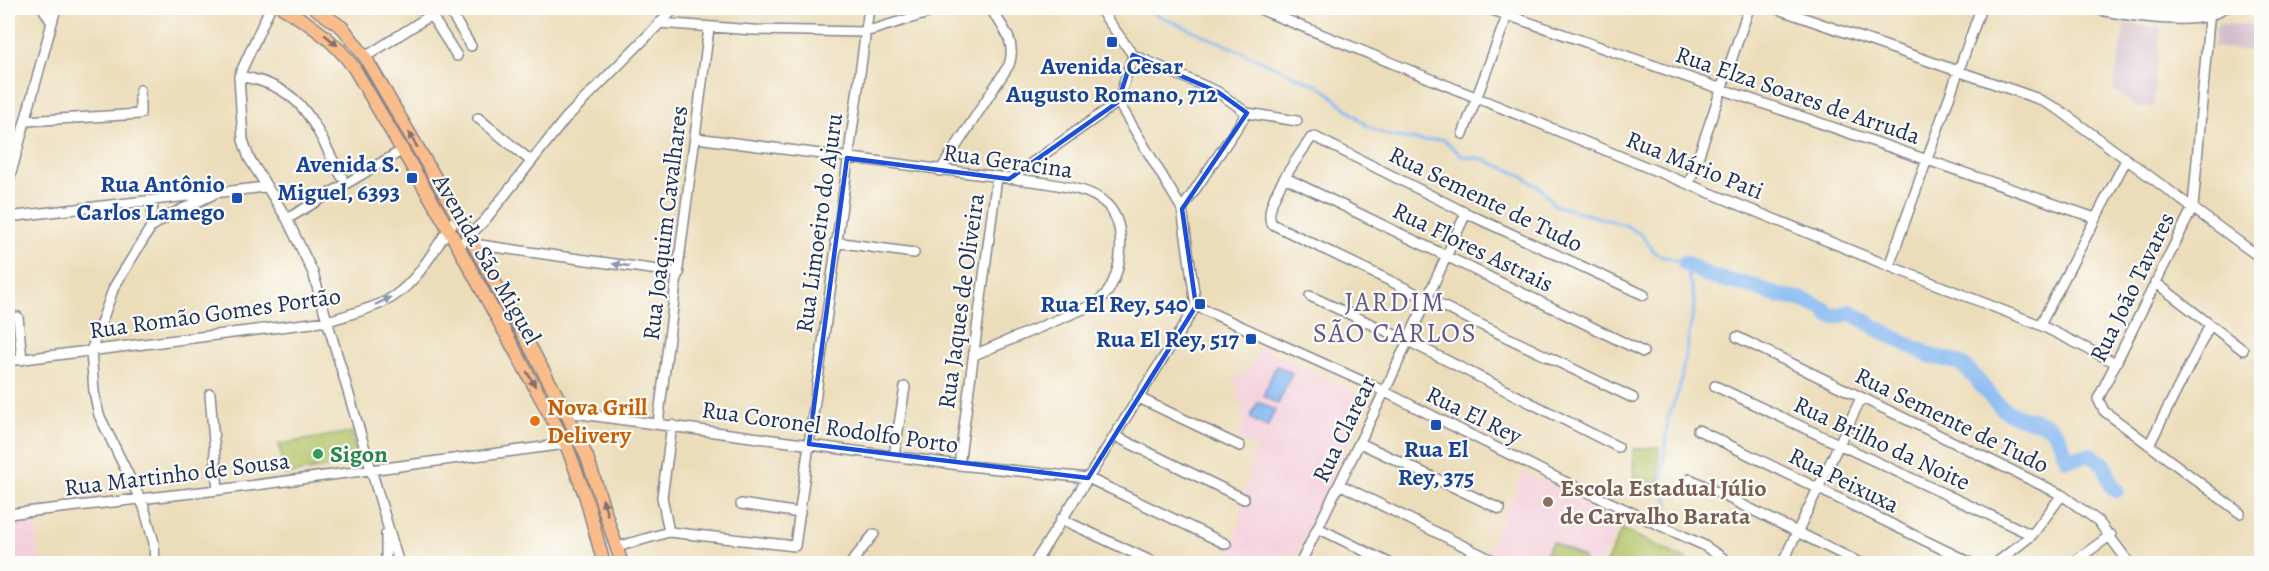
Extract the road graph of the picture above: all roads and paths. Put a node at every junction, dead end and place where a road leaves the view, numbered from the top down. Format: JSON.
{"nodes":[{"id":1,"x":43,"y":8,"type":"edge"},
{"id":2,"x":56,"y":8,"type":"edge"},
{"id":3,"x":270,"y":8,"type":"edge"},
{"id":4,"x":283,"y":8,"type":"edge"},
{"id":5,"x":315,"y":8,"type":"edge"},
{"id":6,"x":442,"y":8,"type":"edge"},
{"id":7,"x":448,"y":8,"type":"edge"},
{"id":8,"x":675,"y":8,"type":"edge"},
{"id":9,"x":869,"y":8,"type":"edge"},
{"id":10,"x":945,"y":8,"type":"edge"},
{"id":11,"x":990,"y":8,"type":"edge"},
{"id":12,"x":1099,"y":8,"type":"edge"},
{"id":13,"x":1257,"y":8,"type":"edge"},
{"id":14,"x":1487,"y":8,"type":"edge"},
{"id":15,"x":1749,"y":8,"type":"edge"},
{"id":16,"x":1775,"y":8,"type":"edge"},
{"id":17,"x":1981,"y":8,"type":"edge"},
{"id":18,"x":2091,"y":8,"type":"edge"},
{"id":19,"x":2224,"y":8,"type":"edge"},
{"id":20,"x":1272,"y":10,"type":"edge"},
{"id":21,"x":1508,"y":11,"type":"edge"},
{"id":22,"x":2209,"y":12,"type":"edge"},
{"id":23,"x":430,"y":15,"type":"junction"},
{"id":24,"x":52,"y":23,"type":"junction"},
{"id":25,"x":659,"y":24,"type":"junction"},
{"id":26,"x":710,"y":28,"type":"junction"},
{"id":27,"x":865,"y":32,"type":"junction"},
{"id":28,"x":471,"y":46,"type":"dead end"},
{"id":29,"x":1133,"y":55,"type":"junction"},
{"id":30,"x":457,"y":56,"type":"dead end"},
{"id":31,"x":365,"y":57,"type":"junction"},
{"id":32,"x":1958,"y":71,"type":"junction"},
{"id":33,"x":239,"y":76,"type":"junction"},
{"id":34,"x":1720,"y":88,"type":"junction"},
{"id":35,"x":140,"y":90,"type":"dead end"},
{"id":36,"x":1478,"y":97,"type":"junction"},
{"id":37,"x":1118,"y":102,"type":"junction"},
{"id":38,"x":1247,"y":113,"type":"junction"},
{"id":39,"x":478,"y":118,"type":"dead end"},
{"id":40,"x":1297,"y":121,"type":"dead end"},
{"id":41,"x":26,"y":122,"type":"junction"},
{"id":42,"x":1463,"y":134,"type":"dead end"},
{"id":43,"x":696,"y":138,"type":"junction"},
{"id":44,"x":401,"y":150,"type":"junction"},
{"id":45,"x":847,"y":158,"type":"junction"},
{"id":46,"x":1926,"y":160,"type":"junction"},
{"id":47,"x":2126,"y":160,"type":"junction"},
{"id":48,"x":531,"y":161,"type":"junction"},
{"id":49,"x":940,"y":171,"type":"junction"},
{"id":50,"x":342,"y":177,"type":"dead end"},
{"id":51,"x":997,"y":177,"type":"junction"},
{"id":52,"x":1010,"y":178,"type":"junction"},
{"id":53,"x":1286,"y":178,"type":"junction"},
{"id":54,"x":8,"y":184,"type":"edge"},
{"id":55,"x":1689,"y":184,"type":"junction"},
{"id":56,"x":265,"y":187,"type":"junction"},
{"id":57,"x":214,"y":194,"type":"junction"},
{"id":58,"x":153,"y":201,"type":"junction"},
{"id":59,"x":2193,"y":207,"type":"junction"},
{"id":60,"x":1182,"y":209,"type":"junction"},
{"id":61,"x":1466,"y":213,"type":"junction"},
{"id":62,"x":458,"y":216,"type":"junction"},
{"id":63,"x":8,"y":217,"type":"edge"},
{"id":64,"x":2096,"y":218,"type":"junction"},
{"id":65,"x":287,"y":219,"type":"junction"},
{"id":66,"x":151,"y":227,"type":"junction"},
{"id":67,"x":448,"y":228,"type":"junction"},
{"id":68,"x":471,"y":240,"type":"junction"},
{"id":69,"x":835,"y":242,"type":"junction"},
{"id":70,"x":458,"y":247,"type":"junction"},
{"id":71,"x":914,"y":253,"type":"dead end"},
{"id":72,"x":1447,"y":256,"type":"junction"},
{"id":73,"x":2262,"y":259,"type":"edge"},
{"id":74,"x":1889,"y":266,"type":"junction"},
{"id":75,"x":679,"y":273,"type":"junction"},
{"id":76,"x":2155,"y":282,"type":"junction"},
{"id":77,"x":1644,"y":295,"type":"dead end"},
{"id":78,"x":1310,"y":297,"type":"dead end"},
{"id":79,"x":1426,"y":298,"type":"junction"},
{"id":80,"x":1196,"y":306,"type":"junction"},
{"id":81,"x":18,"y":317,"type":"dead end"},
{"id":82,"x":328,"y":321,"type":"junction"},
{"id":83,"x":2040,"y":325,"type":"junction"},
{"id":84,"x":2210,"y":325,"type":"junction"},
{"id":85,"x":1737,"y":337,"type":"dead end"},
{"id":86,"x":1408,"y":341,"type":"junction"},
{"id":87,"x":2243,"y":350,"type":"dead end"},
{"id":88,"x":91,"y":351,"type":"junction"},
{"id":89,"x":1643,"y":351,"type":"dead end"},
{"id":90,"x":974,"y":355,"type":"junction"},
{"id":91,"x":22,"y":360,"type":"junction"},
{"id":92,"x":8,"y":362,"type":"edge"},
{"id":93,"x":2116,"y":363,"type":"junction"},
{"id":94,"x":1715,"y":386,"type":"dead end"},
{"id":95,"x":905,"y":387,"type":"dead end"},
{"id":96,"x":1384,"y":392,"type":"junction"},
{"id":97,"x":210,"y":394,"type":"dead end"},
{"id":98,"x":1139,"y":398,"type":"junction"},
{"id":99,"x":1633,"y":398,"type":"dead end"},
{"id":100,"x":1861,"y":398,"type":"junction"},
{"id":101,"x":566,"y":412,"type":"junction"},
{"id":102,"x":658,"y":423,"type":"junction"},
{"id":103,"x":672,"y":425,"type":"junction"},
{"id":104,"x":1698,"y":430,"type":"dead end"},
{"id":105,"x":1115,"y":436,"type":"junction"},
{"id":106,"x":1360,"y":443,"type":"junction"},
{"id":107,"x":566,"y":444,"type":"junction"},
{"id":108,"x":809,"y":444,"type":"junction"},
{"id":109,"x":1839,"y":445,"type":"junction"},
{"id":110,"x":2150,"y":445,"type":"junction"},
{"id":111,"x":1240,"y":446,"type":"dead end"},
{"id":112,"x":1618,"y":447,"type":"dead end"},
{"id":113,"x":894,"y":456,"type":"junction"},
{"id":114,"x":959,"y":465,"type":"junction"},
{"id":115,"x":372,"y":470,"type":"junction"},
{"id":116,"x":1088,"y":478,"type":"junction"},
{"id":117,"x":1690,"y":479,"type":"dead end"},
{"id":118,"x":1339,"y":484,"type":"junction"},
{"id":119,"x":1818,"y":489,"type":"junction"},
{"id":120,"x":218,"y":490,"type":"junction"},
{"id":121,"x":2062,"y":495,"type":"junction"},
{"id":122,"x":140,"y":498,"type":"junction"},
{"id":123,"x":1244,"y":500,"type":"dead end"},
{"id":124,"x":741,"y":504,"type":"dead end"},
{"id":125,"x":1500,"y":509,"type":"dead end"},
{"id":126,"x":800,"y":513,"type":"junction"},
{"id":127,"x":2240,"y":513,"type":"dead end"},
{"id":128,"x":8,"y":514,"type":"edge"},
{"id":129,"x":385,"y":517,"type":"junction"},
{"id":130,"x":1062,"y":519,"type":"junction"},
{"id":131,"x":1318,"y":528,"type":"junction"},
{"id":132,"x":669,"y":531,"type":"junction"},
{"id":133,"x":1797,"y":532,"type":"junction"},
{"id":134,"x":874,"y":534,"type":"dead end"},
{"id":135,"x":2111,"y":535,"type":"junction"},
{"id":136,"x":2032,"y":536,"type":"junction"},
{"id":137,"x":1226,"y":544,"type":"dead end"},
{"id":138,"x":617,"y":547,"type":"junction"},
{"id":139,"x":1038,"y":562,"type":"edge"},
{"id":140,"x":155,"y":564,"type":"edge"},
{"id":141,"x":386,"y":564,"type":"edge"},
{"id":142,"x":399,"y":564,"type":"edge"},
{"id":143,"x":604,"y":564,"type":"edge"},
{"id":144,"x":621,"y":564,"type":"edge"},
{"id":145,"x":850,"y":564,"type":"edge"},
{"id":146,"x":1157,"y":564,"type":"edge"},
{"id":147,"x":1300,"y":564,"type":"edge"},
{"id":148,"x":1391,"y":564,"type":"edge"},
{"id":149,"x":1500,"y":564,"type":"edge"},
{"id":150,"x":1732,"y":564,"type":"edge"},
{"id":151,"x":1782,"y":564,"type":"edge"},
{"id":152,"x":1862,"y":564,"type":"edge"},
{"id":153,"x":1973,"y":564,"type":"edge"},
{"id":154,"x":1995,"y":564,"type":"edge"},
{"id":155,"x":2071,"y":564,"type":"edge"},
{"id":156,"x":2130,"y":564,"type":"edge"}],
"edges":[{"from":1,"to":24,"type":"street"},
{"from":2,"to":24,"type":"street"},
{"from":3,"to":33,"type":"street"},
{"from":4,"to":44,"type":"main road","name":"Avenida São Miguel","one_way":true},
{"from":5,"to":31,"type":"main road","name":"Avenida São Miguel"},
{"from":6,"to":23,"type":"street"},
{"from":7,"to":28,"type":"street"},
{"from":8,"to":25,"type":"street"},
{"from":9,"to":27,"type":"street","name":"Rua Limoeiro do Ajuru"},
{"from":10,"to":27,"type":"street"},
{"from":11,"to":49,"type":"street"},
{"from":12,"to":29,"type":"street"},
{"from":13,"to":20,"type":"street","name":"Rua Mário Pati"},
{"from":14,"to":21,"type":"street","name":"Rua Elza Soares de Arruda"},
{"from":15,"to":34,"type":"street"},
{"from":16,"to":32,"type":"street"},
{"from":17,"to":32,"type":"street"},
{"from":18,"to":22,"type":"street"},
{"from":19,"to":22,"type":"street"},
{"from":20,"to":36,"type":"street","name":"Rua Mário Pati"},
{"from":21,"to":34,"type":"street","name":"Rua Elza Soares de Arruda"},
{"from":21,"to":36,"type":"street"},
{"from":22,"to":59,"type":"street","name":"Rua João Tavares"},
{"from":23,"to":30,"type":"street"},
{"from":23,"to":31,"type":"street"},
{"from":24,"to":41,"type":"street"},
{"from":25,"to":26,"type":"street"},
{"from":25,"to":48,"type":"street"},
{"from":26,"to":27,"type":"street"},
{"from":26,"to":43,"type":"street","name":"Rua Joaquim Cavalhares"},
{"from":27,"to":45,"type":"street","name":"Rua Limoeiro do Ajuru"},
{"from":29,"to":37,"type":"street"},
{"from":29,"to":38,"type":"street"},
{"from":62,"to":31,"type":"main road","name":"Avenida São Miguel","one_way":true},
{"from":32,"to":46,"type":"street"},
{"from":32,"to":47,"type":"street"},
{"from":33,"to":50,"type":"street"},
{"from":33,"to":56,"type":"street"},
{"from":34,"to":46,"type":"street","name":"Rua Elza Soares de Arruda"},
{"from":34,"to":55,"type":"street"},
{"from":35,"to":41,"type":"street"},
{"from":36,"to":42,"type":"street"},
{"from":36,"to":55,"type":"street","name":"Rua Mário Pati"},
{"from":37,"to":52,"type":"street"},
{"from":37,"to":60,"type":"street"},
{"from":38,"to":40,"type":"street"},
{"from":38,"to":60,"type":"street"},
{"from":39,"to":48,"type":"street"},
{"from":41,"to":54,"type":"street"},
{"from":43,"to":45,"type":"street","name":"Rua Geracina"},
{"from":43,"to":75,"type":"street","name":"Rua Joaquim Cavalhares"},
{"from":44,"to":65,"type":"street"},
{"from":44,"to":67,"type":"main road","name":"Avenida São Miguel"},
{"from":45,"to":49,"type":"street","name":"Rua Geracina"},
{"from":45,"to":69,"type":"street","name":"Rua Limoeiro do Ajuru"},
{"from":46,"to":64,"type":"street","name":"Rua Elza Soares de Arruda"},
{"from":46,"to":74,"type":"street"},
{"from":47,"to":59,"type":"street"},
{"from":47,"to":64,"type":"street"},
{"from":48,"to":68,"type":"street"},
{"from":49,"to":51,"type":"street","name":"Rua Geracina"},
{"from":51,"to":52,"type":"street","name":"Rua Geracina"},
{"from":51,"to":90,"type":"street","name":"Rua Jaques de Oliveira"},
{"from":52,"to":90,"type":"street","name":"Rua Geracina"},
{"from":53,"to":61,"type":"street","name":"Rua Semente de Tudo"},
{"from":53,"to":72,"type":"street","name":"Rua Flores Astrais"},
{"from":53,"to":79,"type":"street"},
{"from":55,"to":74,"type":"street","name":"Rua Mário Pati"},
{"from":56,"to":57,"type":"street"},
{"from":56,"to":65,"type":"street"},
{"from":57,"to":58,"type":"street"},
{"from":57,"to":66,"type":"street"},
{"from":58,"to":63,"type":"street"},
{"from":58,"to":66,"type":"street"},
{"from":59,"to":73,"type":"street"},
{"from":59,"to":76,"type":"street","name":"Rua João Tavares"},
{"from":60,"to":80,"type":"street"},
{"from":61,"to":72,"type":"street","name":"Rua Clarear"},
{"from":61,"to":77,"type":"street","name":"Rua Semente de Tudo"},
{"from":62,"to":67,"type":"street","name":"Rua Romão Gomes Portão"},
{"from":62,"to":68,"type":"main road","name":"Avenida São Miguel"},
{"from":64,"to":83,"type":"street"},
{"from":65,"to":82,"type":"street"},
{"from":66,"to":88,"type":"street"},
{"from":67,"to":70,"type":"main road","name":"Avenida São Miguel"},
{"from":82,"to":67,"type":"street","name":"Rua Romão Gomes Portão","one_way":true},
{"from":68,"to":70,"type":"street"},
{"from":75,"to":68,"type":"street","one_way":true},
{"from":68,"to":101,"type":"main road","name":"Avenida São Miguel"},
{"from":69,"to":71,"type":"street"},
{"from":69,"to":108,"type":"street","name":"Rua Limoeiro do Ajuru"},
{"from":70,"to":107,"type":"main road","name":"Avenida São Miguel","one_way":true},
{"from":72,"to":79,"type":"street","name":"Rua Clarear"},
{"from":72,"to":89,"type":"street","name":"Rua Flores Astrais"},
{"from":74,"to":83,"type":"street","name":"Rua Mário Pati"},
{"from":75,"to":102,"type":"street","name":"Rua Joaquim Cavalhares"},
{"from":76,"to":84,"type":"street"},
{"from":76,"to":93,"type":"street","name":"Rua João Tavares"},
{"from":78,"to":86,"type":"street"},
{"from":79,"to":86,"type":"street","name":"Rua Clarear"},
{"from":79,"to":99,"type":"street"},
{"from":80,"to":96,"type":"street","name":"Rua El Rey"},
{"from":80,"to":98,"type":"street"},
{"from":81,"to":91,"type":"street"},
{"from":82,"to":88,"type":"street","name":"Rua Romão Gomes Portão"},
{"from":82,"to":115,"type":"street"},
{"from":83,"to":93,"type":"street","name":"Rua Mário Pati"},
{"from":84,"to":87,"type":"street"},
{"from":84,"to":110,"type":"street"},
{"from":85,"to":100,"type":"street","name":"Rua Semente de Tudo"},
{"from":86,"to":96,"type":"street","name":"Rua Clarear"},
{"from":86,"to":112,"type":"street"},
{"from":88,"to":91,"type":"street","name":"Rua Romão Gomes Portão"},
{"from":88,"to":122,"type":"street"},
{"from":90,"to":114,"type":"street","name":"Rua Jaques de Oliveira"},
{"from":91,"to":92,"type":"street","name":"Rua Romão Gomes Portão"},
{"from":93,"to":110,"type":"street","name":"Rua João Tavares"},
{"from":94,"to":109,"type":"street","name":"Rua Brilho da Noite"},
{"from":95,"to":113,"type":"street"},
{"from":96,"to":106,"type":"street","name":"Rua Clarear"},
{"from":96,"to":150,"type":"street","name":"Rua El Rey"},
{"from":97,"to":120,"type":"street"},
{"from":98,"to":105,"type":"street"},
{"from":98,"to":111,"type":"street"},
{"from":100,"to":109,"type":"street"},
{"from":100,"to":121,"type":"street","name":"Rua Semente de Tudo"},
{"from":101,"to":102,"type":"street","name":"Rua Coronel Rodolfo Porto"},
{"from":138,"to":101,"type":"main road","name":"Avenida São Miguel","one_way":true},
{"from":102,"to":103,"type":"street","name":"Rua Coronel Rodolfo Porto"},
{"from":103,"to":108,"type":"street","name":"Rua Coronel Rodolfo Porto"},
{"from":103,"to":132,"type":"street"},
{"from":104,"to":119,"type":"street","name":"Rua Peixuxa"},
{"from":105,"to":116,"type":"street"},
{"from":105,"to":123,"type":"street"},
{"from":106,"to":118,"type":"street","name":"Rua Clarear"},
{"from":106,"to":125,"type":"street"},
{"from":107,"to":115,"type":"street","name":"Rua Martinho de Sousa"},
{"from":107,"to":143,"type":"main road","name":"Avenida São Miguel"},
{"from":108,"to":113,"type":"street","name":"Rua Coronel Rodolfo Porto"},
{"from":108,"to":126,"type":"street","name":"Rua Limoeiro do Ajuru"},
{"from":109,"to":119,"type":"street"},
{"from":109,"to":136,"type":"street","name":"Rua Brilho da Noite"},
{"from":110,"to":127,"type":"street","name":"Rua João Tavares"},
{"from":113,"to":114,"type":"street","name":"Rua Coronel Rodolfo Porto"},
{"from":114,"to":116,"type":"street","name":"Rua Coronel Rodolfo Porto"},
{"from":115,"to":120,"type":"street","name":"Rua Martinho de Sousa"},
{"from":115,"to":129,"type":"street"},
{"from":116,"to":130,"type":"street"},
{"from":116,"to":137,"type":"street","name":"Rua Coronel Rodolfo Porto"},
{"from":117,"to":133,"type":"street"},
{"from":118,"to":131,"type":"street","name":"Rua Clarear"},
{"from":118,"to":149,"type":"street"},
{"from":119,"to":133,"type":"street"},
{"from":119,"to":153,"type":"street","name":"Rua Peixuxa"},
{"from":120,"to":122,"type":"street","name":"Rua Martinho de Sousa"},
{"from":121,"to":135,"type":"street","name":"Rua Semente de Tudo"},
{"from":121,"to":136,"type":"street"},
{"from":122,"to":128,"type":"street","name":"Rua Martinho de Sousa"},
{"from":122,"to":140,"type":"street"},
{"from":124,"to":126,"type":"street"},
{"from":126,"to":132,"type":"street","name":"Rua Limoeiro do Ajuru"},
{"from":129,"to":141,"type":"street"},
{"from":129,"to":142,"type":"street"},
{"from":130,"to":139,"type":"street"},
{"from":130,"to":146,"type":"street"},
{"from":131,"to":147,"type":"street","name":"Rua Clarear"},
{"from":131,"to":148,"type":"street"},
{"from":132,"to":138,"type":"street"},
{"from":133,"to":151,"type":"street"},
{"from":133,"to":152,"type":"street"},
{"from":134,"to":145,"type":"street"},
{"from":135,"to":155,"type":"street"},
{"from":135,"to":156,"type":"street","name":"Rua Semente de Tudo"},
{"from":136,"to":154,"type":"street"},
{"from":138,"to":144,"type":"main road","name":"Avenida São Miguel"}]}
